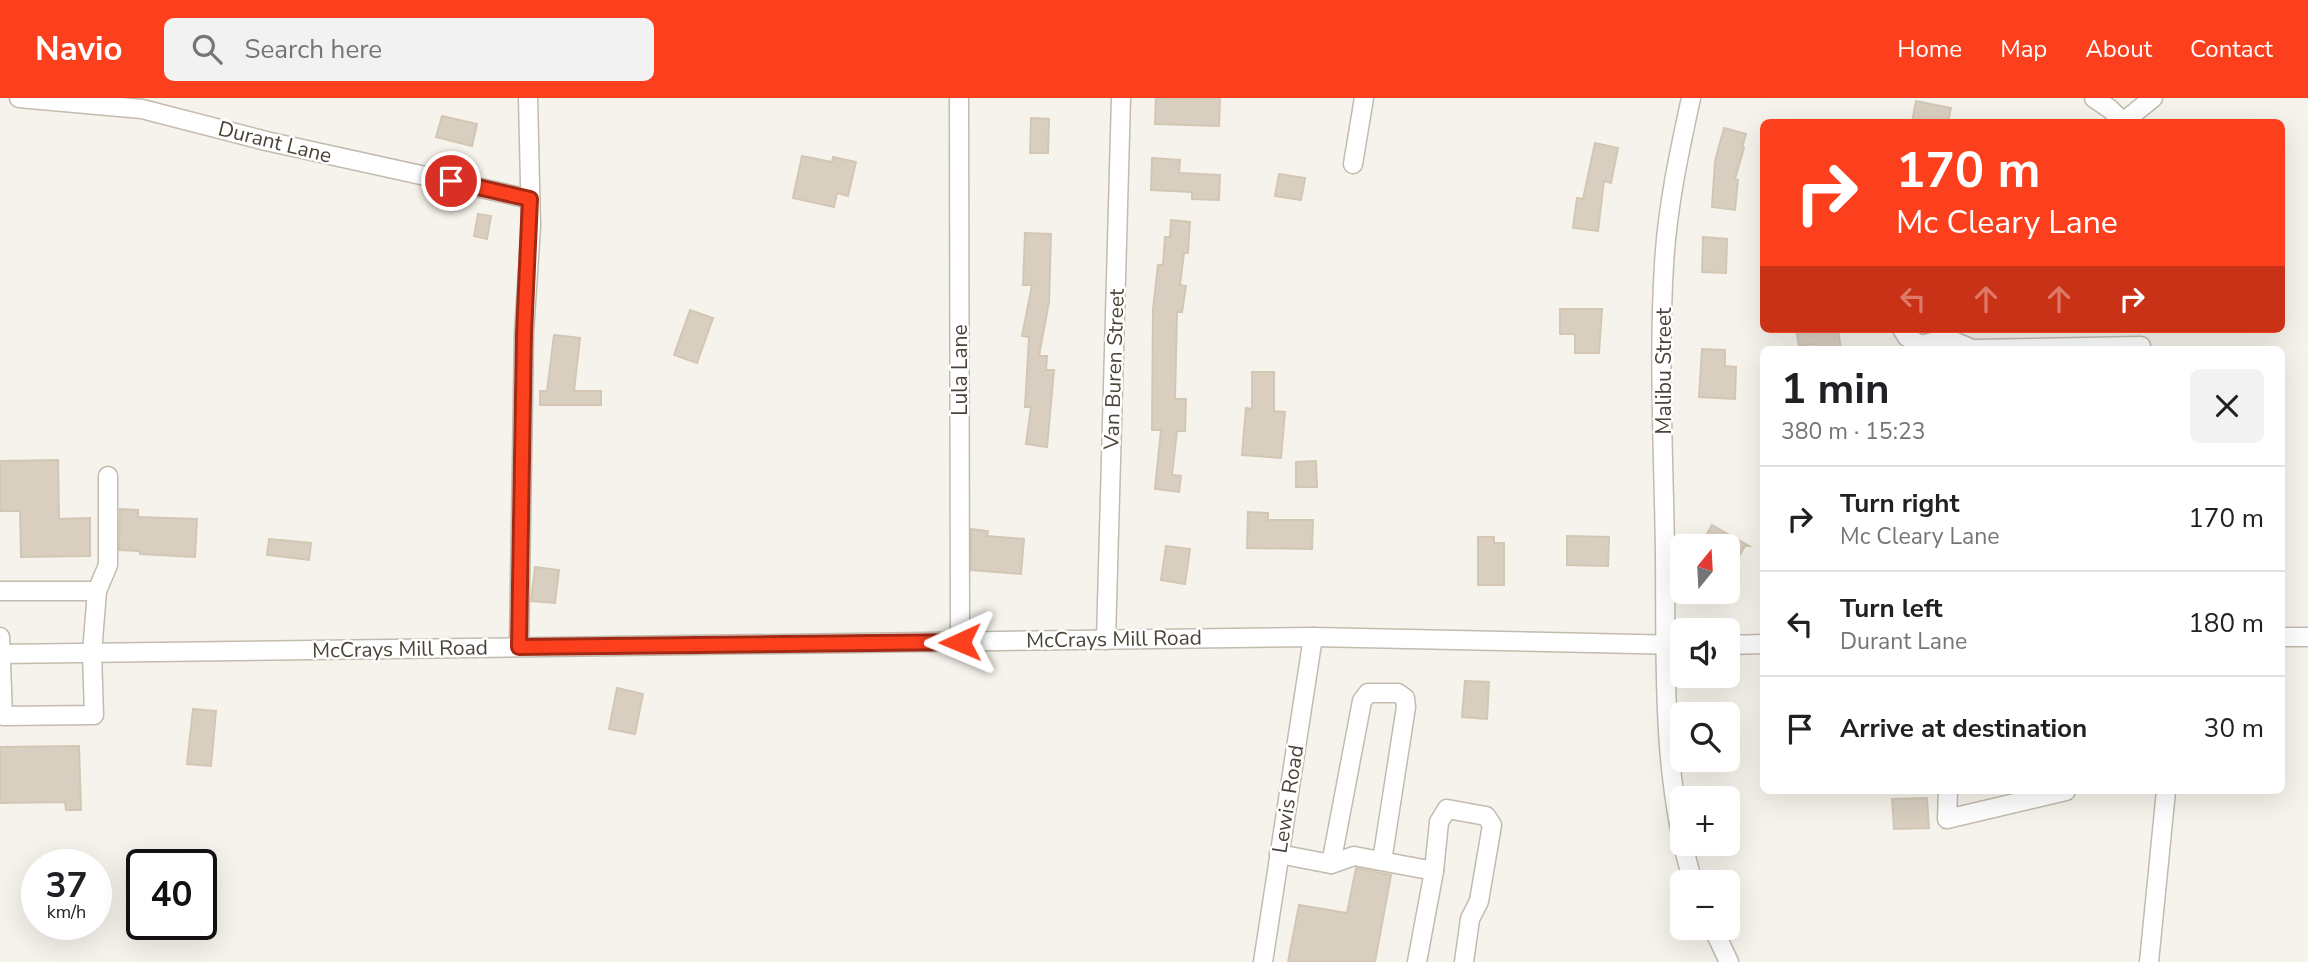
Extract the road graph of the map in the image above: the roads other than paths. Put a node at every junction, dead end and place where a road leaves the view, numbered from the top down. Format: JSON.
{"nodes":[{"id":1,"x":19,"y":98,"type":"edge"},
{"id":2,"x":528,"y":98,"type":"edge"},
{"id":3,"x":959,"y":98,"type":"edge"},
{"id":4,"x":1121,"y":98,"type":"edge"},
{"id":5,"x":1364,"y":98,"type":"edge"},
{"id":6,"x":1691,"y":98,"type":"edge"},
{"id":7,"x":2095,"y":98,"type":"edge"},
{"id":8,"x":2153,"y":98,"type":"edge"},
{"id":9,"x":2120,"y":119,"type":"edge"},
{"id":10,"x":2127,"y":119,"type":"edge"},
{"id":11,"x":1353,"y":164,"type":"dead end"},
{"id":12,"x":530,"y":199,"type":"junction"},
{"id":13,"x":1904,"y":333,"type":"edge"},
{"id":14,"x":1943,"y":333,"type":"edge"},
{"id":15,"x":1946,"y":333,"type":"edge"},
{"id":16,"x":2141,"y":342,"type":"edge"},
{"id":17,"x":1967,"y":346,"type":"edge"},
{"id":18,"x":2044,"y":346,"type":"edge"},
{"id":19,"x":108,"y":476,"type":"dead end"},
{"id":20,"x":0,"y":591,"type":"edge"},
{"id":21,"x":97,"y":591,"type":"junction"},
{"id":22,"x":1673,"y":618,"type":"edge"},
{"id":23,"x":0,"y":637,"type":"edge"},
{"id":24,"x":1313,"y":637,"type":"junction"},
{"id":25,"x":2285,"y":637,"type":"edge"},
{"id":26,"x":2308,"y":637,"type":"edge"},
{"id":27,"x":1106,"y":640,"type":"junction"},
{"id":28,"x":960,"y":642,"type":"junction"},
{"id":29,"x":1760,"y":644,"type":"edge"},
{"id":30,"x":1670,"y":645,"type":"edge"},
{"id":31,"x":1740,"y":645,"type":"edge"},
{"id":32,"x":519,"y":647,"type":"junction"},
{"id":33,"x":92,"y":653,"type":"junction"},
{"id":34,"x":0,"y":654,"type":"edge"},
{"id":35,"x":1673,"y":688,"type":"edge"},
{"id":36,"x":1948,"y":794,"type":"edge"},
{"id":37,"x":2053,"y":794,"type":"edge"},
{"id":38,"x":2166,"y":794,"type":"edge"},
{"id":39,"x":1279,"y":855,"type":"junction"},
{"id":40,"x":1382,"y":861,"type":"junction"},
{"id":41,"x":1331,"y":864,"type":"junction"},
{"id":42,"x":1689,"y":870,"type":"edge"},
{"id":43,"x":1434,"y":871,"type":"junction"},
{"id":44,"x":1719,"y":940,"type":"edge"},
{"id":45,"x":1263,"y":962,"type":"edge"},
{"id":46,"x":1418,"y":962,"type":"edge"},
{"id":47,"x":1464,"y":962,"type":"edge"},
{"id":48,"x":1729,"y":962,"type":"edge"},
{"id":49,"x":2149,"y":962,"type":"edge"}],
"edges":[{"from":1,"to":12,"type":"street","name":"Durant Lane"},
{"from":2,"to":12,"type":"street"},
{"from":3,"to":28,"type":"street","name":"Lula Lane"},
{"from":4,"to":27,"type":"street","name":"Van Buren Street"},
{"from":5,"to":11,"type":"street"},
{"from":6,"to":22,"type":"street","name":"Malibu Street"},
{"from":7,"to":9,"type":"street"},
{"from":8,"to":10,"type":"street"},
{"from":12,"to":32,"type":"street"},
{"from":13,"to":14,"type":"street"},
{"from":15,"to":17,"type":"street"},
{"from":16,"to":18,"type":"street"},
{"from":19,"to":21,"type":"street"},
{"from":20,"to":21,"type":"street"},
{"from":21,"to":33,"type":"street"},
{"from":23,"to":34,"type":"street"},
{"from":24,"to":27,"type":"street","name":"McCrays Mill Road"},
{"from":24,"to":30,"type":"street","name":"McCrays Mill Road"},
{"from":24,"to":39,"type":"street","name":"Lewis Road"},
{"from":25,"to":26,"type":"street"},
{"from":27,"to":28,"type":"street","name":"McCrays Mill Road"},
{"from":28,"to":32,"type":"street","name":"McCrays Mill Road"},
{"from":29,"to":31,"type":"street"},
{"from":32,"to":33,"type":"street","name":"McCrays Mill Road"},
{"from":33,"to":34,"type":"street","name":"McCrays Mill Road"},
{"from":33,"to":34,"type":"street"},
{"from":35,"to":42,"type":"street","name":"Malibu Street"},
{"from":36,"to":37,"type":"street"},
{"from":38,"to":49,"type":"street"},
{"from":39,"to":41,"type":"street"},
{"from":39,"to":45,"type":"street","name":"Lewis Road"},
{"from":40,"to":41,"type":"street"},
{"from":40,"to":41,"type":"street"},
{"from":40,"to":43,"type":"street"},
{"from":43,"to":46,"type":"street"},
{"from":43,"to":47,"type":"street"},
{"from":44,"to":48,"type":"street"}]}
